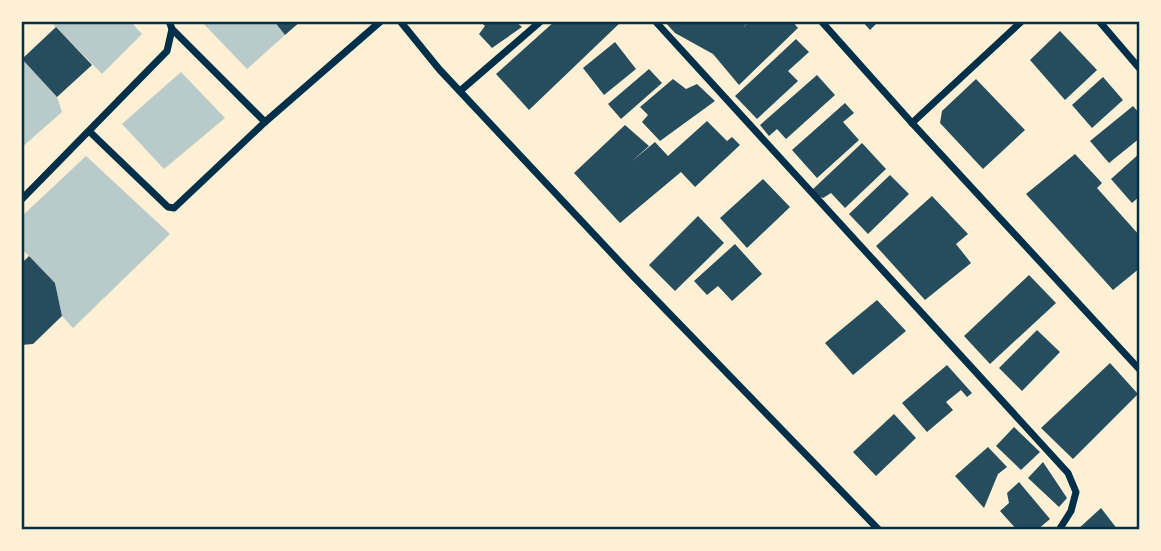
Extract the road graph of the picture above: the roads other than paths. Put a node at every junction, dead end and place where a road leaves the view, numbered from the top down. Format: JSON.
{"nodes":[{"id":1,"x":381,"y":21,"type":"edge"},
{"id":2,"x":400,"y":21,"type":"edge"},
{"id":3,"x":541,"y":21,"type":"edge"},
{"id":4,"x":655,"y":21,"type":"edge"},
{"id":5,"x":821,"y":21,"type":"edge"},
{"id":6,"x":1022,"y":21,"type":"edge"},
{"id":7,"x":1099,"y":21,"type":"edge"},
{"id":8,"x":171,"y":25,"type":"edge"},
{"id":9,"x":1140,"y":68,"type":"edge"},
{"id":10,"x":460,"y":91,"type":"junction"},
{"id":11,"x":265,"y":122,"type":"junction"},
{"id":12,"x":912,"y":123,"type":"junction"},
{"id":13,"x":90,"y":132,"type":"junction"},
{"id":14,"x":21,"y":200,"type":"edge"},
{"id":15,"x":1140,"y":370,"type":"edge"},
{"id":16,"x":879,"y":530,"type":"edge"},
{"id":17,"x":1059,"y":530,"type":"edge"}],
"edges":[{"from":1,"to":11,"type":"street"},
{"from":2,"to":10,"type":"street"},
{"from":3,"to":10,"type":"street"},
{"from":4,"to":17,"type":"street"},
{"from":5,"to":12,"type":"street"},
{"from":6,"to":12,"type":"street"},
{"from":7,"to":9,"type":"street"},
{"from":8,"to":11,"type":"street"},
{"from":8,"to":13,"type":"street"},
{"from":10,"to":16,"type":"street"},
{"from":11,"to":13,"type":"street"},
{"from":12,"to":15,"type":"street"},
{"from":13,"to":14,"type":"street"}]}
